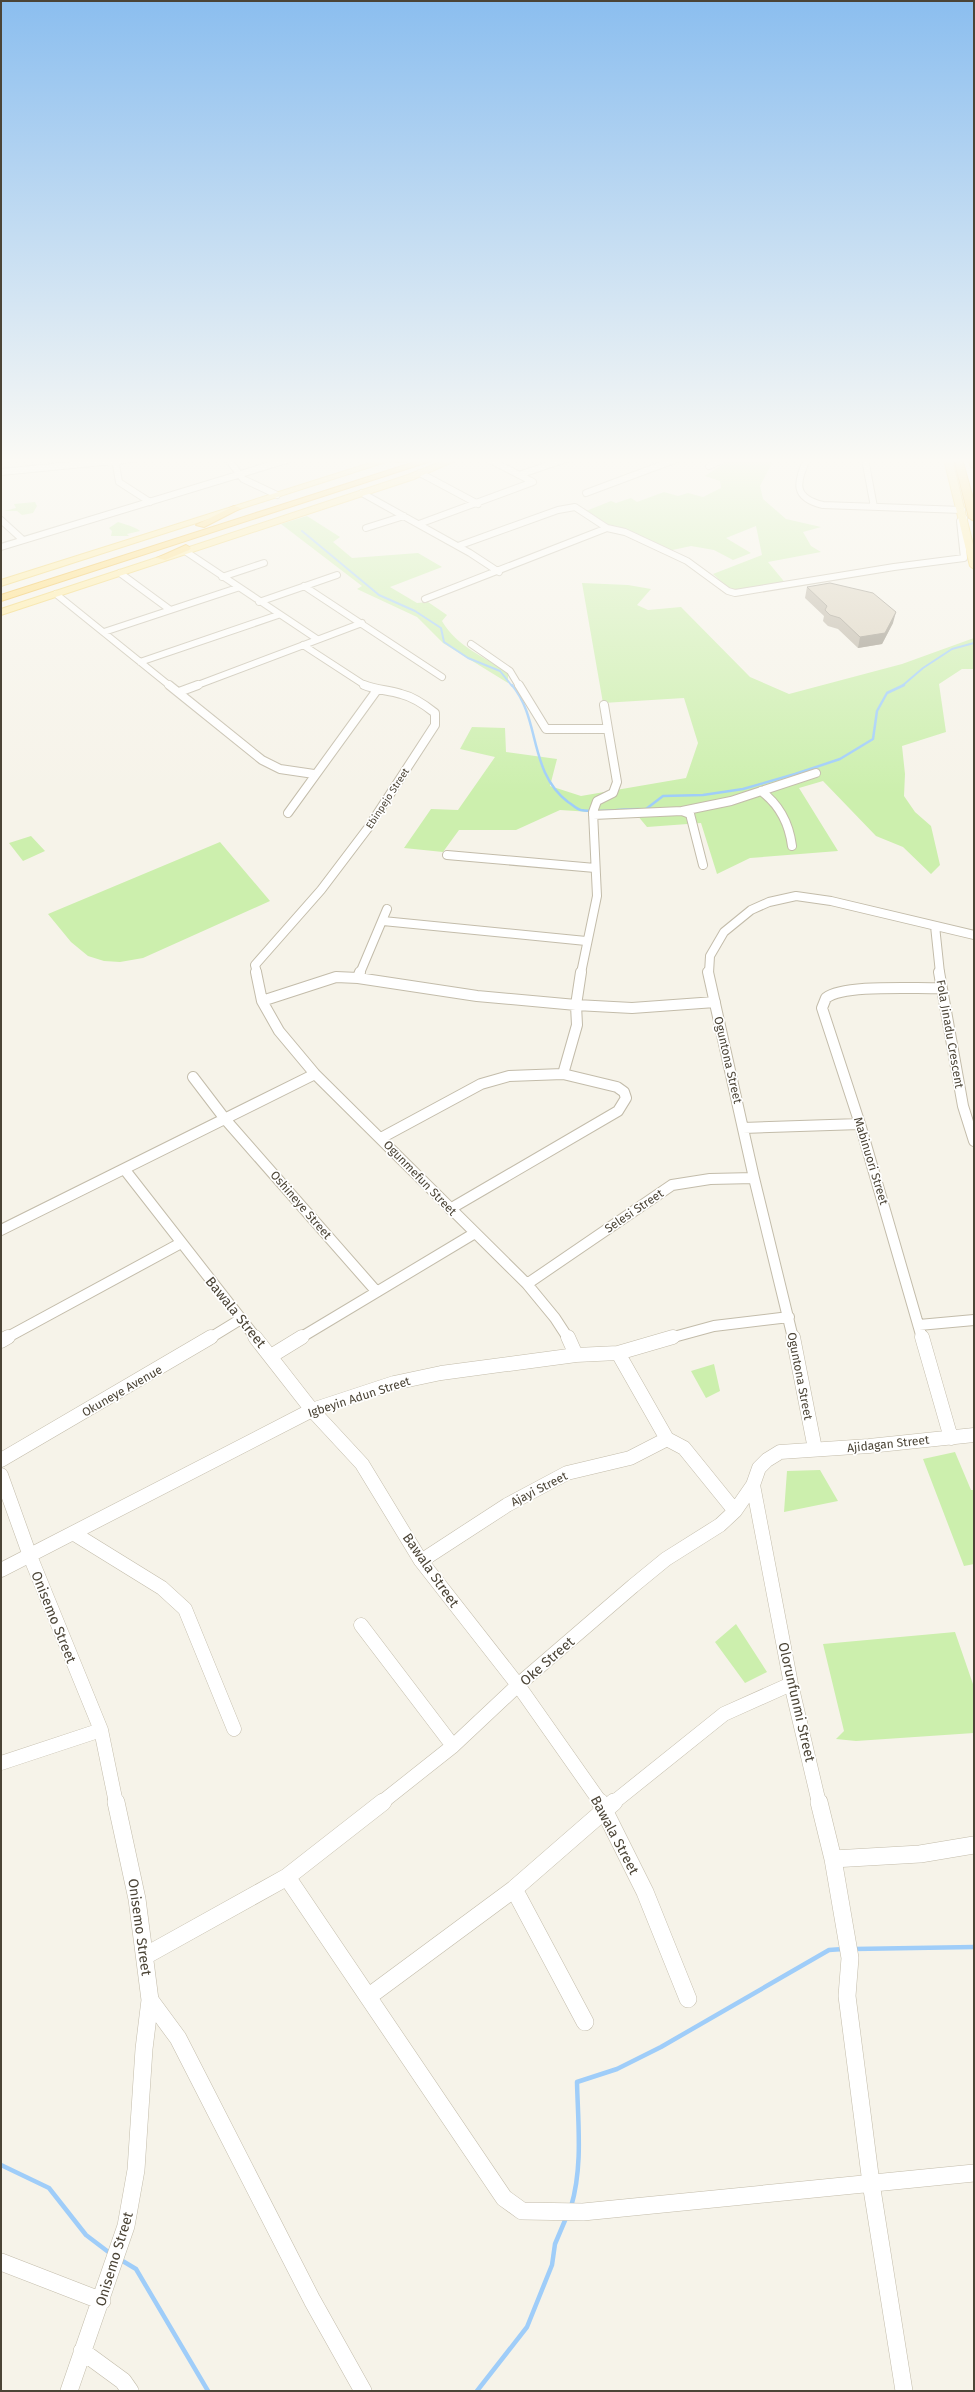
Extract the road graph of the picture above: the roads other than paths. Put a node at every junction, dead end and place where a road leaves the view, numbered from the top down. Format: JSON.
{"nodes":[{"id":1,"x":40,"y":571,"type":"edge"},
{"id":2,"x":67,"y":571,"type":"edge"},
{"id":3,"x":85,"y":571,"type":"edge"},
{"id":4,"x":127,"y":571,"type":"edge"},
{"id":5,"x":213,"y":571,"type":"edge"},
{"id":6,"x":241,"y":571,"type":"edge"},
{"id":7,"x":502,"y":571,"type":"edge"},
{"id":8,"x":701,"y":571,"type":"edge"},
{"id":9,"x":872,"y":571,"type":"edge"},
{"id":10,"x":499,"y":572,"type":"joint"},
{"id":11,"x":120,"y":573,"type":"junction"},
{"id":12,"x":337,"y":575,"type":"dead end"},
{"id":13,"x":222,"y":577,"type":"junction"},
{"id":14,"x":1,"y":583,"type":"edge"},
{"id":15,"x":304,"y":586,"type":"junction"},
{"id":16,"x":237,"y":588,"type":"junction"},
{"id":17,"x":1,"y":592,"type":"edge"},
{"id":18,"x":56,"y":594,"type":"junction"},
{"id":19,"x":1,"y":598,"type":"edge"},
{"id":20,"x":425,"y":599,"type":"dead end"},
{"id":21,"x":259,"y":602,"type":"junction"},
{"id":22,"x":169,"y":609,"type":"junction"},
{"id":23,"x":1,"y":612,"type":"edge"},
{"id":24,"x":278,"y":614,"type":"junction"},
{"id":25,"x":362,"y":623,"type":"junction"},
{"id":26,"x":104,"y":632,"type":"junction"},
{"id":27,"x":317,"y":639,"type":"junction"},
{"id":28,"x":303,"y":644,"type":"junction"},
{"id":29,"x":471,"y":644,"type":"dead end"},
{"id":30,"x":140,"y":662,"type":"junction"},
{"id":31,"x":442,"y":677,"type":"dead end"},
{"id":32,"x":377,"y":690,"type":"junction"},
{"id":33,"x":179,"y":692,"type":"junction"},
{"id":34,"x":604,"y":705,"type":"dead end"},
{"id":35,"x":608,"y":728,"type":"junction"},
{"id":36,"x":816,"y":773,"type":"dead end"},
{"id":37,"x":314,"y":774,"type":"junction"},
{"id":38,"x":761,"y":791,"type":"junction"},
{"id":39,"x":682,"y":811,"type":"junction"},
{"id":40,"x":288,"y":813,"type":"dead end"},
{"id":41,"x":593,"y":814,"type":"junction"},
{"id":42,"x":792,"y":846,"type":"dead end"},
{"id":43,"x":447,"y":854,"type":"dead end"},
{"id":44,"x":703,"y":865,"type":"dead end"},
{"id":45,"x":595,"y":868,"type":"junction"},
{"id":46,"x":387,"y":909,"type":"dead end"},
{"id":47,"x":383,"y":921,"type":"junction"},
{"id":48,"x":935,"y":926,"type":"junction"},
{"id":49,"x":974,"y":935,"type":"edge"},
{"id":50,"x":586,"y":941,"type":"junction"},
{"id":51,"x":358,"y":978,"type":"junction"},
{"id":52,"x":940,"y":988,"type":"junction"},
{"id":53,"x":262,"y":1001,"type":"junction"},
{"id":54,"x":715,"y":1002,"type":"junction"},
{"id":55,"x":576,"y":1005,"type":"junction"},
{"id":56,"x":315,"y":1074,"type":"junction"},
{"id":57,"x":563,"y":1074,"type":"junction"},
{"id":58,"x":193,"y":1077,"type":"dead end"},
{"id":59,"x":225,"y":1119,"type":"junction"},
{"id":60,"x":860,"y":1124,"type":"junction"},
{"id":61,"x":743,"y":1128,"type":"junction"},
{"id":62,"x":973,"y":1136,"type":"edge"},
{"id":63,"x":381,"y":1138,"type":"junction"},
{"id":64,"x":125,"y":1170,"type":"junction"},
{"id":65,"x":754,"y":1178,"type":"junction"},
{"id":66,"x":450,"y":1209,"type":"junction"},
{"id":67,"x":1,"y":1230,"type":"edge"},
{"id":68,"x":475,"y":1233,"type":"junction"},
{"id":69,"x":181,"y":1242,"type":"junction"},
{"id":70,"x":527,"y":1284,"type":"junction"},
{"id":71,"x":376,"y":1291,"type":"junction"},
{"id":72,"x":789,"y":1317,"type":"junction"},
{"id":73,"x":241,"y":1319,"type":"junction"},
{"id":74,"x":974,"y":1320,"type":"edge"},
{"id":75,"x":919,"y":1325,"type":"junction"},
{"id":76,"x":1,"y":1341,"type":"edge"},
{"id":77,"x":618,"y":1353,"type":"junction"},
{"id":78,"x":576,"y":1355,"type":"junction"},
{"id":79,"x":271,"y":1356,"type":"junction"},
{"id":80,"x":312,"y":1410,"type":"junction"},
{"id":81,"x":974,"y":1435,"type":"edge"},
{"id":82,"x":951,"y":1438,"type":"junction"},
{"id":83,"x":667,"y":1439,"type":"junction"},
{"id":84,"x":808,"y":1450,"type":"junction"},
{"id":85,"x":1,"y":1460,"type":"edge"},
{"id":86,"x":1,"y":1475,"type":"edge"},
{"id":87,"x":753,"y":1485,"type":"junction"},
{"id":88,"x":735,"y":1510,"type":"junction"},
{"id":89,"x":73,"y":1533,"type":"junction"},
{"id":90,"x":30,"y":1556,"type":"junction"},
{"id":91,"x":421,"y":1561,"type":"junction"},
{"id":92,"x":1,"y":1570,"type":"edge"},
{"id":93,"x":361,"y":1625,"type":"dead end"},
{"id":94,"x":791,"y":1684,"type":"junction"},
{"id":95,"x":518,"y":1685,"type":"junction"},
{"id":96,"x":101,"y":1730,"type":"junction"},
{"id":97,"x":234,"y":1730,"type":"dead end"},
{"id":98,"x":452,"y":1746,"type":"junction"},
{"id":99,"x":1,"y":1763,"type":"edge"},
{"id":100,"x":605,"y":1809,"type":"junction"},
{"id":101,"x":974,"y":1845,"type":"edge"},
{"id":102,"x":834,"y":1859,"type":"junction"},
{"id":103,"x":287,"y":1877,"type":"junction"},
{"id":104,"x":514,"y":1889,"type":"junction"},
{"id":105,"x":145,"y":1956,"type":"junction"},
{"id":106,"x":368,"y":1997,"type":"junction"},
{"id":107,"x":688,"y":1999,"type":"dead end"},
{"id":108,"x":150,"y":2000,"type":"junction"},
{"id":109,"x":585,"y":2022,"type":"dead end"},
{"id":110,"x":974,"y":2173,"type":"edge"},
{"id":111,"x":871,"y":2183,"type":"junction"},
{"id":112,"x":1,"y":2262,"type":"edge"},
{"id":113,"x":102,"y":2301,"type":"junction"},
{"id":114,"x":82,"y":2351,"type":"junction"},
{"id":115,"x":70,"y":2391,"type":"edge"},
{"id":116,"x":130,"y":2391,"type":"edge"},
{"id":117,"x":363,"y":2391,"type":"edge"},
{"id":118,"x":904,"y":2391,"type":"edge"}],
"edges":[{"from":1,"to":14,"type":"main road"},
{"from":2,"to":17,"type":"highway"},
{"from":3,"to":19,"type":"highway"},
{"from":4,"to":11,"type":"main road"},
{"from":5,"to":13,"type":"street"},
{"from":6,"to":13,"type":"street"},
{"from":7,"to":10,"type":"street"},
{"from":8,"to":9,"type":"street"},
{"from":10,"to":20,"type":"street"},
{"from":11,"to":18,"type":"main road"},
{"from":11,"to":22,"type":"street"},
{"from":12,"to":15,"type":"street"},
{"from":13,"to":16,"type":"street"},
{"from":15,"to":21,"type":"street"},
{"from":15,"to":25,"type":"street"},
{"from":16,"to":21,"type":"street"},
{"from":16,"to":22,"type":"street"},
{"from":18,"to":23,"type":"main road"},
{"from":18,"to":26,"type":"street"},
{"from":21,"to":24,"type":"street"},
{"from":22,"to":26,"type":"street"},
{"from":24,"to":27,"type":"street"},
{"from":24,"to":30,"type":"street"},
{"from":25,"to":27,"type":"street"},
{"from":25,"to":31,"type":"street"},
{"from":26,"to":30,"type":"street"},
{"from":27,"to":28,"type":"street"},
{"from":28,"to":32,"type":"street","name":"Ebinpejo Street"},
{"from":28,"to":33,"type":"street"},
{"from":29,"to":35,"type":"street"},
{"from":30,"to":33,"type":"street"},
{"from":32,"to":37,"type":"street"},
{"from":32,"to":53,"type":"street","name":"Ebinpejo Street"},
{"from":33,"to":37,"type":"street"},
{"from":34,"to":35,"type":"street"},
{"from":35,"to":41,"type":"street"},
{"from":36,"to":38,"type":"street"},
{"from":37,"to":40,"type":"street"},
{"from":38,"to":39,"type":"street"},
{"from":38,"to":42,"type":"street"},
{"from":39,"to":41,"type":"street"},
{"from":39,"to":44,"type":"street"},
{"from":41,"to":45,"type":"street"},
{"from":43,"to":45,"type":"street"},
{"from":45,"to":50,"type":"street"},
{"from":46,"to":47,"type":"street"},
{"from":47,"to":50,"type":"street"},
{"from":47,"to":51,"type":"street"},
{"from":48,"to":49,"type":"street","name":"Oguntona Street"},
{"from":48,"to":52,"type":"street","name":"Fola Jinadu Crescent"},
{"from":48,"to":54,"type":"street","name":"Oguntona Street"},
{"from":50,"to":55,"type":"street"},
{"from":51,"to":53,"type":"street"},
{"from":51,"to":55,"type":"street"},
{"from":52,"to":60,"type":"street","name":"Mabinuori Street"},
{"from":52,"to":62,"type":"street","name":"Fola Jinadu Crescent"},
{"from":53,"to":56,"type":"street","name":"Ogunmefun Street"},
{"from":54,"to":55,"type":"street"},
{"from":54,"to":61,"type":"street","name":"Oguntona Street"},
{"from":55,"to":57,"type":"street"},
{"from":56,"to":59,"type":"street"},
{"from":56,"to":63,"type":"street","name":"Ogunmefun Street"},
{"from":57,"to":63,"type":"street"},
{"from":57,"to":66,"type":"street"},
{"from":58,"to":59,"type":"street","name":"Oshineye Street"},
{"from":59,"to":64,"type":"street"},
{"from":59,"to":71,"type":"street","name":"Oshineye Street"},
{"from":60,"to":61,"type":"street"},
{"from":60,"to":75,"type":"street","name":"Mabinuori Street"},
{"from":61,"to":65,"type":"street","name":"Oguntona Street"},
{"from":63,"to":66,"type":"street","name":"Ogunmefun Street"},
{"from":64,"to":67,"type":"street"},
{"from":64,"to":69,"type":"street","name":"Bawala Street"},
{"from":65,"to":70,"type":"street","name":"Selesi Street"},
{"from":65,"to":72,"type":"street","name":"Oguntona Street"},
{"from":66,"to":68,"type":"street","name":"Ogunmefun Street"},
{"from":68,"to":70,"type":"street","name":"Ogunmefun Street"},
{"from":68,"to":71,"type":"street"},
{"from":69,"to":73,"type":"street","name":"Bawala Street"},
{"from":69,"to":76,"type":"street"},
{"from":70,"to":78,"type":"street","name":"Ogunmefun Street"},
{"from":71,"to":79,"type":"street"},
{"from":72,"to":77,"type":"street","name":"Igbeyin Adun Street"},
{"from":72,"to":84,"type":"street","name":"Oguntona Street"},
{"from":73,"to":79,"type":"street","name":"Bawala Street"},
{"from":73,"to":85,"type":"street","name":"Okuneye Avenue"},
{"from":74,"to":75,"type":"street"},
{"from":75,"to":82,"type":"street","name":"Mabinuori Street"},
{"from":77,"to":78,"type":"street","name":"Igbeyin Adun Street"},
{"from":77,"to":83,"type":"street"},
{"from":78,"to":80,"type":"street","name":"Igbeyin Adun Street"},
{"from":79,"to":80,"type":"street","name":"Bawala Street"},
{"from":80,"to":89,"type":"street","name":"Igbeyin Adun Street"},
{"from":80,"to":91,"type":"street","name":"Bawala Street"},
{"from":81,"to":82,"type":"street","name":"Ajidagan Street"},
{"from":82,"to":84,"type":"street","name":"Ajidagan Street"},
{"from":83,"to":88,"type":"street"},
{"from":83,"to":91,"type":"street","name":"Ajayi Street"},
{"from":84,"to":87,"type":"street","name":"Oke Street"},
{"from":86,"to":90,"type":"street","name":"Onisemo Street"},
{"from":87,"to":88,"type":"street","name":"Oke Street"},
{"from":87,"to":94,"type":"street","name":"Olorunfunmi Street"},
{"from":88,"to":95,"type":"street","name":"Oke Street"},
{"from":89,"to":90,"type":"street","name":"Igbeyin Adun Street"},
{"from":89,"to":97,"type":"street"},
{"from":90,"to":92,"type":"street","name":"Igbeyin Adun Street"},
{"from":90,"to":96,"type":"street","name":"Onisemo Street"},
{"from":91,"to":95,"type":"street","name":"Bawala Street"},
{"from":93,"to":98,"type":"street"},
{"from":94,"to":100,"type":"street"},
{"from":94,"to":102,"type":"street","name":"Olorunfunmi Street"},
{"from":95,"to":98,"type":"street","name":"Oke Street"},
{"from":95,"to":100,"type":"street","name":"Bawala Street"},
{"from":96,"to":99,"type":"street"},
{"from":96,"to":105,"type":"street","name":"Onisemo Street"},
{"from":98,"to":103,"type":"street","name":"Oke Street"},
{"from":100,"to":104,"type":"street"},
{"from":100,"to":107,"type":"street","name":"Bawala Street"},
{"from":101,"to":102,"type":"street"},
{"from":102,"to":111,"type":"street","name":"Olorunfunmi Street"},
{"from":103,"to":105,"type":"street","name":"Oke Street"},
{"from":103,"to":106,"type":"street"},
{"from":104,"to":106,"type":"street"},
{"from":104,"to":109,"type":"street"},
{"from":105,"to":108,"type":"street","name":"Onisemo Street"},
{"from":106,"to":111,"type":"street"},
{"from":108,"to":113,"type":"street","name":"Onisemo Street"},
{"from":108,"to":117,"type":"street"},
{"from":110,"to":111,"type":"street"},
{"from":111,"to":118,"type":"street","name":"Olorunfunmi Street"},
{"from":112,"to":113,"type":"street"},
{"from":113,"to":114,"type":"street","name":"Onisemo Street"},
{"from":114,"to":115,"type":"street","name":"Onisemo Street"},
{"from":114,"to":116,"type":"street"}]}
